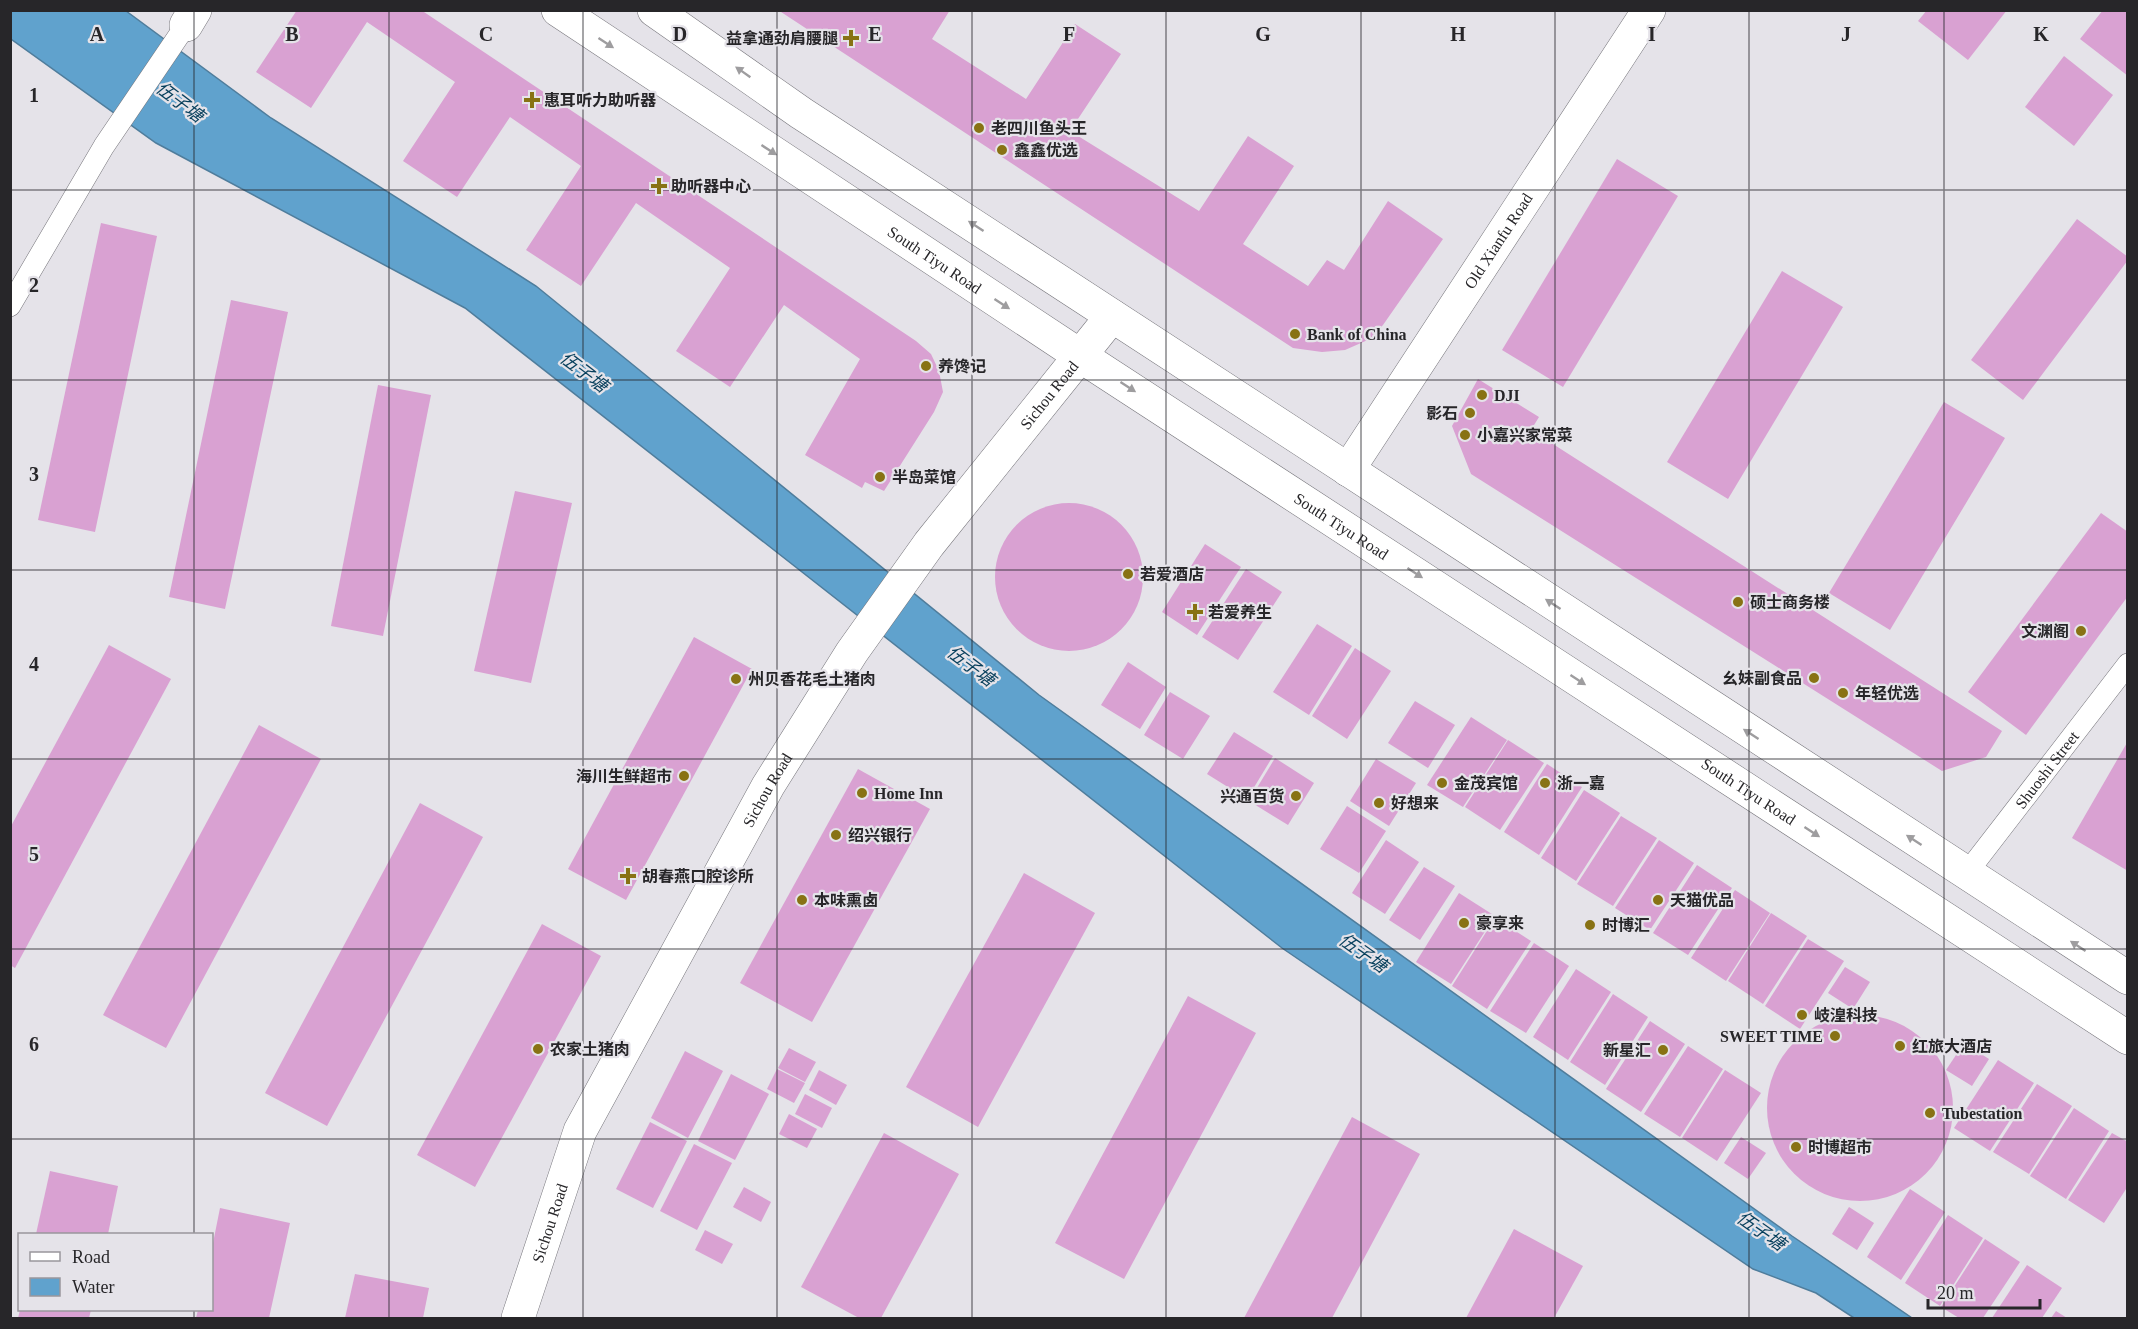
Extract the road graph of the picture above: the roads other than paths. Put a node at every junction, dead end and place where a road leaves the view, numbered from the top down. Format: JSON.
{"nodes":[{"id":1,"x":558,"y":10,"type":"edge"},
{"id":2,"x":654,"y":10,"type":"edge"},
{"id":3,"x":1649,"y":10,"type":"edge"},
{"id":4,"x":190,"y":18,"type":"edge"},
{"id":5,"x":10,"y":306,"type":"edge"},
{"id":6,"x":1112,"y":316,"type":"junction"},
{"id":7,"x":1079,"y":355,"type":"junction"},
{"id":8,"x":1348,"y":470,"type":"junction"},
{"id":9,"x":2127,"y":664,"type":"edge"},
{"id":10,"x":1966,"y":874,"type":"junction"},
{"id":11,"x":2127,"y":978,"type":"edge"},
{"id":12,"x":2127,"y":1038,"type":"edge"},
{"id":13,"x":518,"y":1318,"type":"edge"}],
"edges":[{"from":1,"to":7,"type":"main road","name":"South Tiyu Road","one_way":true},
{"from":6,"to":2,"type":"main road","one_way":true},
{"from":3,"to":8,"type":"main road","name":"Old Xianfu Road"},
{"from":4,"to":5,"type":"lane"},
{"from":6,"to":7,"type":"main road","name":"Sichou Road"},
{"from":6,"to":8,"type":"main road"},
{"from":7,"to":12,"type":"main road","name":"South Tiyu Road","one_way":true},
{"from":7,"to":13,"type":"main road","name":"Sichou Road"},
{"from":10,"to":8,"type":"main road","one_way":true},
{"from":9,"to":10,"type":"lane","name":"Shuoshi Street"},
{"from":11,"to":10,"type":"main road","one_way":true}]}
